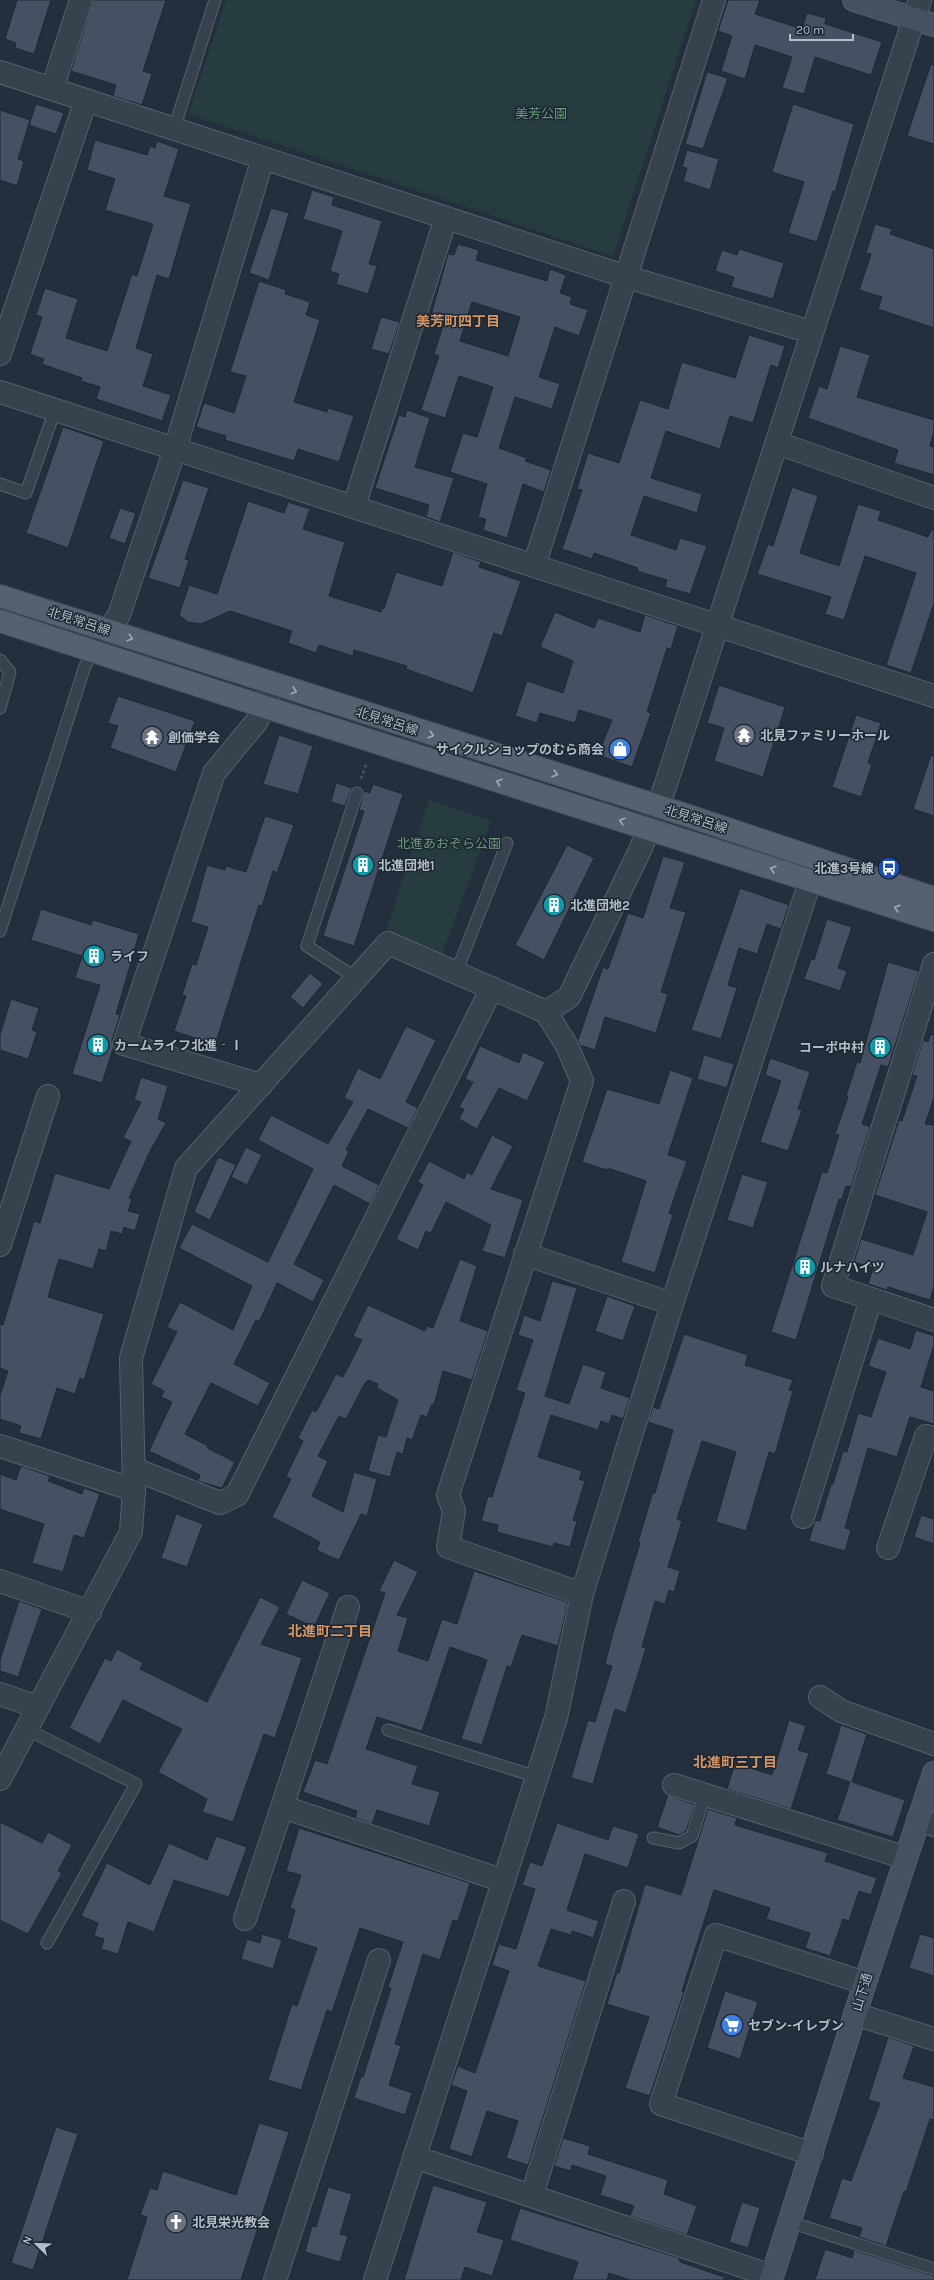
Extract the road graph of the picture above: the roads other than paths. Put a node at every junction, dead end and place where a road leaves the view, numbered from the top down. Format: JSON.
{"nodes":[{"id":1,"x":81,"y":0,"type":"edge"},
{"id":2,"x":215,"y":0,"type":"edge"},
{"id":3,"x":714,"y":0,"type":"edge"},
{"id":4,"x":854,"y":0,"type":"edge"},
{"id":5,"x":923,"y":15,"type":"edge"},
{"id":6,"x":0,"y":72,"type":"edge"},
{"id":7,"x":52,"y":89,"type":"junction"},
{"id":8,"x":86,"y":100,"type":"junction"},
{"id":9,"x":174,"y":129,"type":"junction"},
{"id":10,"x":263,"y":158,"type":"junction"},
{"id":11,"x":446,"y":218,"type":"junction"},
{"id":12,"x":627,"y":277,"type":"junction"},
{"id":13,"x":811,"y":332,"type":"junction"},
{"id":14,"x":0,"y":354,"type":"edge"},
{"id":15,"x":0,"y":392,"type":"edge"},
{"id":16,"x":55,"y":410,"type":"junction"},
{"id":17,"x":777,"y":443,"type":"junction"},
{"id":18,"x":175,"y":449,"type":"junction"},
{"id":19,"x":0,"y":484,"type":"edge"},
{"id":20,"x":934,"y":498,"type":"edge"},
{"id":21,"x":354,"y":506,"type":"junction"},
{"id":22,"x":534,"y":566,"type":"junction"},
{"id":23,"x":0,"y":596,"type":"edge"},
{"id":24,"x":0,"y":620,"type":"edge"},
{"id":25,"x":717,"y":625,"type":"junction"},
{"id":26,"x":108,"y":631,"type":"junction"},
{"id":27,"x":94,"y":652,"type":"junction"},
{"id":28,"x":0,"y":660,"type":"edge"},
{"id":29,"x":274,"y":684,"type":"junction"},
{"id":30,"x":934,"y":696,"type":"edge"},
{"id":31,"x":265,"y":707,"type":"junction"},
{"id":32,"x":0,"y":708,"type":"edge"},
{"id":33,"x":357,"y":793,"type":"dead end"},
{"id":34,"x":657,"y":807,"type":"junction"},
{"id":35,"x":648,"y":829,"type":"junction"},
{"id":36,"x":507,"y":843,"type":"dead end"},
{"id":37,"x":817,"y":859,"type":"junction"},
{"id":38,"x":810,"y":880,"type":"junction"},
{"id":39,"x":934,"y":898,"type":"edge"},
{"id":40,"x":934,"y":920,"type":"edge"},
{"id":41,"x":0,"y":931,"type":"edge"},
{"id":42,"x":934,"y":964,"type":"edge"},
{"id":43,"x":456,"y":973,"type":"junction"},
{"id":44,"x":356,"y":978,"type":"junction"},
{"id":45,"x":492,"y":988,"type":"junction"},
{"id":46,"x":546,"y":1012,"type":"junction"},
{"id":47,"x":260,"y":1085,"type":"junction"},
{"id":48,"x":48,"y":1096,"type":"dead end"},
{"id":49,"x":0,"y":1245,"type":"edge"},
{"id":50,"x":525,"y":1254,"type":"junction"},
{"id":51,"x":871,"y":1300,"type":"junction"},
{"id":52,"x":672,"y":1304,"type":"junction"},
{"id":53,"x":934,"y":1320,"type":"edge"},
{"id":54,"x":934,"y":1438,"type":"edge"},
{"id":55,"x":0,"y":1446,"type":"edge"},
{"id":56,"x":134,"y":1479,"type":"junction"},
{"id":57,"x":803,"y":1517,"type":"dead end"},
{"id":58,"x":888,"y":1548,"type":"dead end"},
{"id":59,"x":0,"y":1581,"type":"edge"},
{"id":60,"x":582,"y":1594,"type":"junction"},
{"id":61,"x":348,"y":1607,"type":"dead end"},
{"id":62,"x":90,"y":1612,"type":"junction"},
{"id":63,"x":0,"y":1694,"type":"edge"},
{"id":64,"x":820,"y":1697,"type":"dead end"},
{"id":65,"x":38,"y":1707,"type":"junction"},
{"id":66,"x":26,"y":1729,"type":"junction"},
{"id":67,"x":388,"y":1730,"type":"dead end"},
{"id":68,"x":934,"y":1744,"type":"edge"},
{"id":69,"x":934,"y":1774,"type":"edge"},
{"id":70,"x":537,"y":1777,"type":"junction"},
{"id":71,"x":0,"y":1779,"type":"edge"},
{"id":72,"x":674,"y":1785,"type":"dead end"},
{"id":73,"x":705,"y":1795,"type":"junction"},
{"id":74,"x":283,"y":1807,"type":"junction"},
{"id":75,"x":926,"y":1822,"type":"edge"},
{"id":76,"x":653,"y":1838,"type":"dead end"},
{"id":77,"x":906,"y":1858,"type":"junction"},
{"id":78,"x":504,"y":1881,"type":"junction"},
{"id":79,"x":624,"y":1902,"type":"dead end"},
{"id":80,"x":246,"y":1919,"type":"dead end"},
{"id":81,"x":46,"y":1943,"type":"dead end"},
{"id":82,"x":378,"y":1960,"type":"dead end"},
{"id":83,"x":865,"y":1983,"type":"junction"},
{"id":84,"x":856,"y":2014,"type":"junction"},
{"id":85,"x":934,"y":2039,"type":"edge"},
{"id":86,"x":812,"y":2154,"type":"junction"},
{"id":87,"x":414,"y":2157,"type":"junction"},
{"id":88,"x":532,"y":2195,"type":"junction"},
{"id":89,"x":790,"y":2222,"type":"junction"},
{"id":90,"x":934,"y":2268,"type":"edge"},
{"id":91,"x":771,"y":2278,"type":"edge"},
{"id":92,"x":275,"y":2280,"type":"edge"},
{"id":93,"x":375,"y":2280,"type":"edge"}],
"edges":[{"from":1,"to":7,"type":"street"},
{"from":2,"to":9,"type":"lane"},
{"from":3,"to":12,"type":"street"},
{"from":4,"to":5,"type":"street"},
{"from":5,"to":13,"type":"street"},
{"from":6,"to":7,"type":"street"},
{"from":7,"to":8,"type":"street"},
{"from":8,"to":9,"type":"street"},
{"from":8,"to":14,"type":"street"},
{"from":9,"to":10,"type":"street"},
{"from":10,"to":11,"type":"street"},
{"from":10,"to":18,"type":"street"},
{"from":11,"to":12,"type":"street"},
{"from":11,"to":21,"type":"street"},
{"from":12,"to":13,"type":"street"},
{"from":12,"to":22,"type":"street"},
{"from":13,"to":17,"type":"street"},
{"from":15,"to":16,"type":"street"},
{"from":16,"to":18,"type":"street"},
{"from":16,"to":19,"type":"lane"},
{"from":17,"to":20,"type":"street"},
{"from":17,"to":25,"type":"street"},
{"from":18,"to":21,"type":"street"},
{"from":18,"to":26,"type":"street"},
{"from":21,"to":22,"type":"street"},
{"from":22,"to":25,"type":"street"},
{"from":23,"to":26,"type":"main road","name":"北見常呂線"},
{"from":24,"to":27,"type":"main road","name":"北見常呂線"},
{"from":25,"to":30,"type":"street"},
{"from":25,"to":34,"type":"street"},
{"from":26,"to":27,"type":"street"},
{"from":26,"to":29,"type":"main road","name":"北見常呂線","one_way":true},
{"from":27,"to":31,"type":"main road","name":"北見常呂線"},
{"from":27,"to":41,"type":"lane"},
{"from":28,"to":32,"type":"lane"},
{"from":29,"to":31,"type":"street"},
{"from":29,"to":34,"type":"main road","name":"北見常呂線","one_way":true},
{"from":35,"to":31,"type":"main road","name":"北見常呂線","one_way":true},
{"from":31,"to":47,"type":"street"},
{"from":33,"to":44,"type":"lane"},
{"from":34,"to":35,"type":"street"},
{"from":34,"to":37,"type":"main road","name":"北見常呂線"},
{"from":38,"to":35,"type":"main road","name":"北見常呂線","one_way":true},
{"from":35,"to":46,"type":"street"},
{"from":36,"to":43,"type":"lane"},
{"from":37,"to":38,"type":"street"},
{"from":37,"to":39,"type":"main road","name":"北見常呂線"},
{"from":40,"to":38,"type":"main road","name":"北見常呂線","one_way":true},
{"from":38,"to":52,"type":"street"},
{"from":42,"to":51,"type":"street"},
{"from":43,"to":44,"type":"street"},
{"from":43,"to":45,"type":"street"},
{"from":44,"to":47,"type":"street"},
{"from":45,"to":46,"type":"street"},
{"from":45,"to":56,"type":"street"},
{"from":46,"to":50,"type":"street"},
{"from":47,"to":56,"type":"street"},
{"from":48,"to":49,"type":"street"},
{"from":50,"to":52,"type":"street"},
{"from":50,"to":60,"type":"street"},
{"from":51,"to":53,"type":"street"},
{"from":51,"to":57,"type":"street"},
{"from":52,"to":60,"type":"street"},
{"from":54,"to":58,"type":"street"},
{"from":55,"to":56,"type":"street"},
{"from":56,"to":62,"type":"street"},
{"from":59,"to":62,"type":"street"},
{"from":60,"to":70,"type":"street"},
{"from":61,"to":74,"type":"street"},
{"from":62,"to":65,"type":"street"},
{"from":63,"to":65,"type":"street"},
{"from":64,"to":68,"type":"street"},
{"from":65,"to":66,"type":"street"},
{"from":66,"to":71,"type":"street"},
{"from":66,"to":81,"type":"lane"},
{"from":67,"to":70,"type":"lane"},
{"from":69,"to":75,"type":"street","name":"山下通"},
{"from":70,"to":78,"type":"street"},
{"from":72,"to":73,"type":"street"},
{"from":73,"to":76,"type":"lane"},
{"from":73,"to":77,"type":"street"},
{"from":74,"to":78,"type":"street"},
{"from":74,"to":80,"type":"street"},
{"from":75,"to":77,"type":"street","name":"山下通"},
{"from":77,"to":83,"type":"street","name":"山下通"},
{"from":78,"to":87,"type":"street"},
{"from":79,"to":88,"type":"street"},
{"from":82,"to":92,"type":"street"},
{"from":83,"to":84,"type":"street","name":"山下通"},
{"from":83,"to":86,"type":"street"},
{"from":84,"to":85,"type":"street"},
{"from":84,"to":86,"type":"street","name":"山下通"},
{"from":86,"to":89,"type":"street","name":"山下通"},
{"from":87,"to":88,"type":"street"},
{"from":87,"to":93,"type":"street"},
{"from":88,"to":91,"type":"street"},
{"from":89,"to":90,"type":"lane"},
{"from":89,"to":91,"type":"street","name":"山下通"}]}
